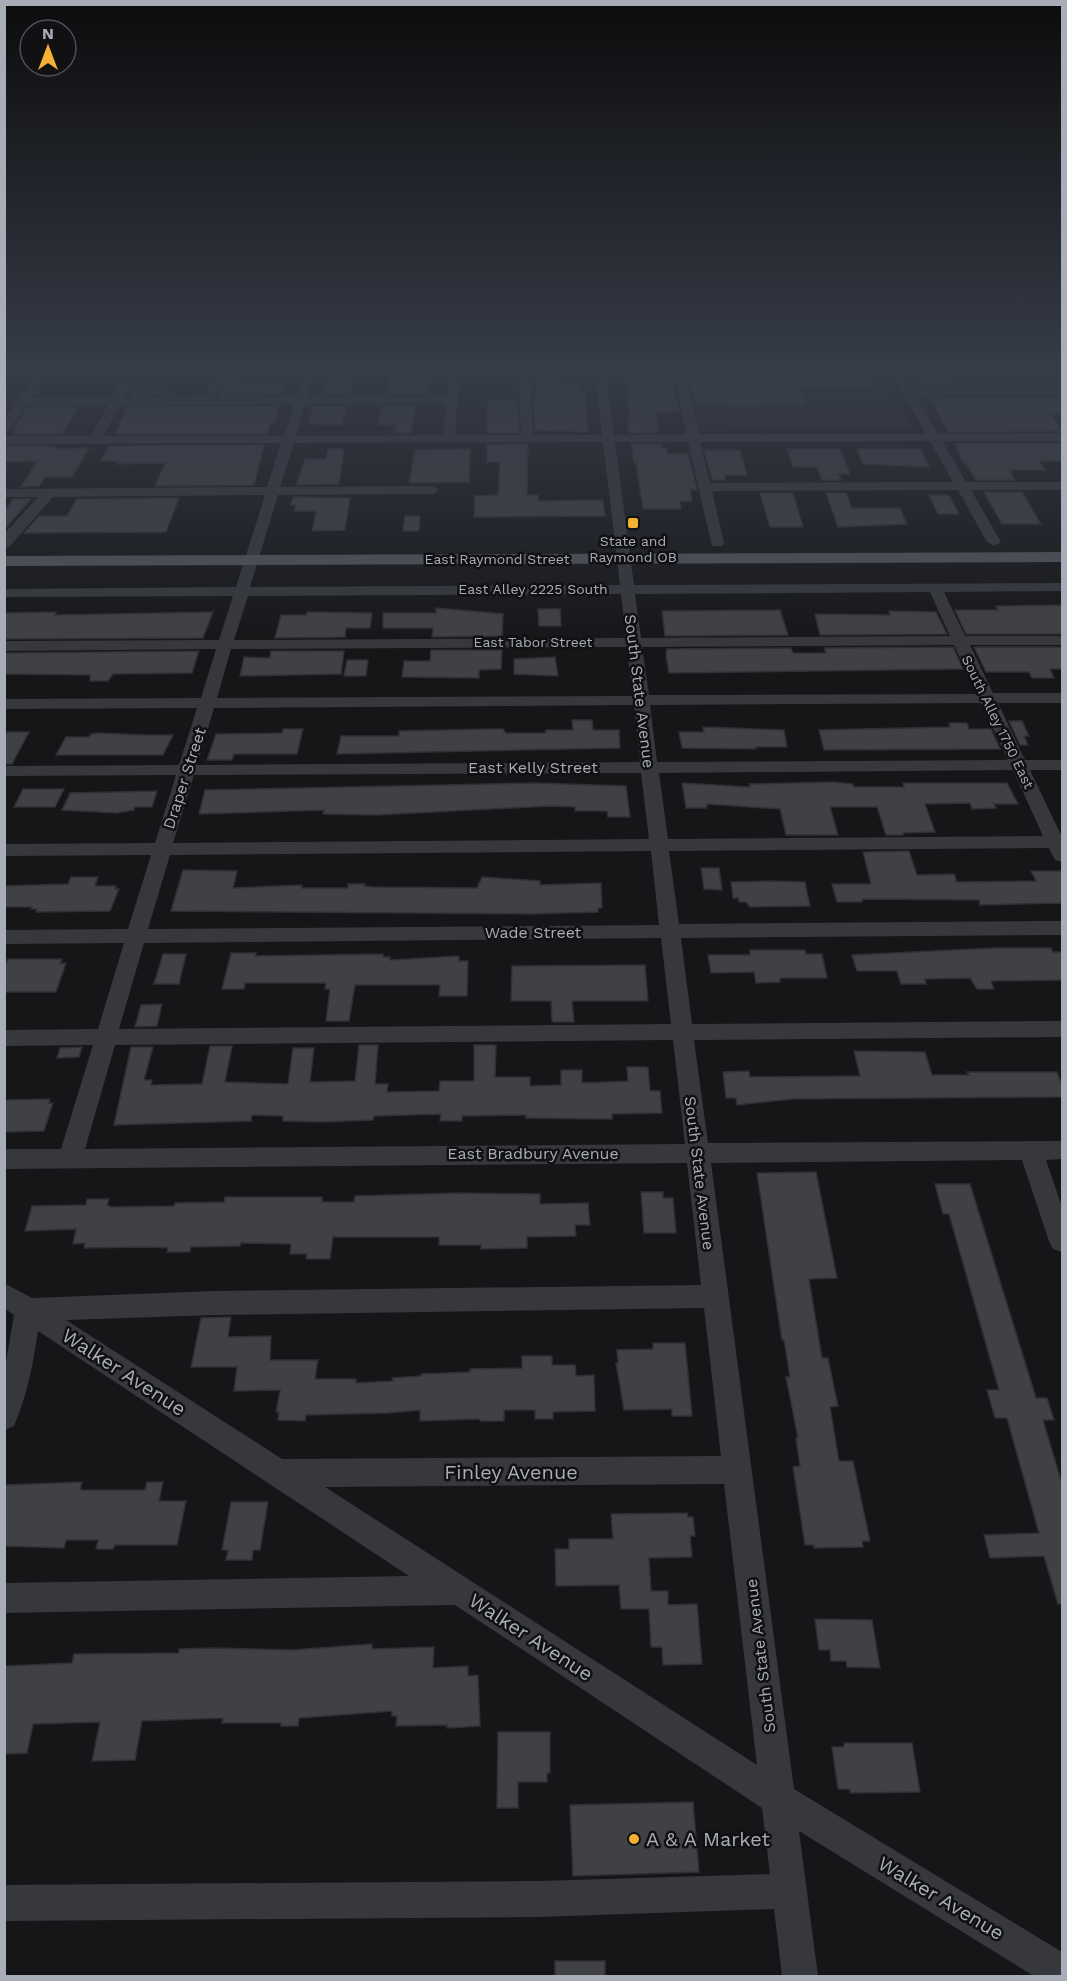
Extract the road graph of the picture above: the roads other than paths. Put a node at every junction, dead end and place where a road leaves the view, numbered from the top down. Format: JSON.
{"nodes":[{"id":1,"x":281,"y":462,"type":"edge"},
{"id":2,"x":612,"y":462,"type":"edge"},
{"id":3,"x":699,"y":462,"type":"edge"},
{"id":4,"x":949,"y":462,"type":"edge"},
{"id":5,"x":963,"y":486,"type":"junction"},
{"id":6,"x":1062,"y":486,"type":"edge"},
{"id":7,"x":705,"y":487,"type":"junction"},
{"id":8,"x":433,"y":490,"type":"dead end"},
{"id":9,"x":272,"y":492,"type":"junction"},
{"id":10,"x":4,"y":493,"type":"edge"},
{"id":11,"x":49,"y":493,"type":"junction"},
{"id":12,"x":994,"y":542,"type":"junction"},
{"id":13,"x":1062,"y":542,"type":"edge"},
{"id":14,"x":717,"y":543,"type":"junction"},
{"id":15,"x":4,"y":545,"type":"edge"},
{"id":16,"x":624,"y":550,"type":"junction"},
{"id":17,"x":253,"y":553,"type":"junction"},
{"id":18,"x":1062,"y":557,"type":"edge"},
{"id":19,"x":4,"y":561,"type":"edge"},
{"id":20,"x":1062,"y":587,"type":"edge"},
{"id":21,"x":935,"y":588,"type":"junction"},
{"id":22,"x":628,"y":589,"type":"junction"},
{"id":23,"x":241,"y":591,"type":"junction"},
{"id":24,"x":4,"y":593,"type":"edge"},
{"id":25,"x":959,"y":640,"type":"junction"},
{"id":26,"x":1062,"y":640,"type":"edge"},
{"id":27,"x":634,"y":641,"type":"junction"},
{"id":28,"x":224,"y":644,"type":"junction"},
{"id":29,"x":4,"y":646,"type":"edge"},
{"id":30,"x":987,"y":698,"type":"junction"},
{"id":31,"x":1062,"y":698,"type":"edge"},
{"id":32,"x":642,"y":700,"type":"junction"},
{"id":33,"x":208,"y":703,"type":"junction"},
{"id":34,"x":4,"y":704,"type":"edge"},
{"id":35,"x":1019,"y":765,"type":"junction"},
{"id":36,"x":1062,"y":765,"type":"edge"},
{"id":37,"x":650,"y":767,"type":"junction"},
{"id":38,"x":186,"y":770,"type":"junction"},
{"id":39,"x":4,"y":771,"type":"edge"},
{"id":40,"x":659,"y":844,"type":"junction"},
{"id":41,"x":162,"y":849,"type":"junction"},
{"id":42,"x":1059,"y":849,"type":"edge"},
{"id":43,"x":4,"y":850,"type":"edge"},
{"id":44,"x":1062,"y":928,"type":"edge"},
{"id":45,"x":670,"y":931,"type":"junction"},
{"id":46,"x":136,"y":936,"type":"junction"},
{"id":47,"x":4,"y":937,"type":"edge"},
{"id":48,"x":1062,"y":1029,"type":"edge"},
{"id":49,"x":682,"y":1033,"type":"junction"},
{"id":50,"x":105,"y":1037,"type":"junction"},
{"id":51,"x":4,"y":1038,"type":"edge"},
{"id":52,"x":1031,"y":1150,"type":"junction"},
{"id":53,"x":1062,"y":1150,"type":"edge"},
{"id":54,"x":698,"y":1152,"type":"junction"},
{"id":55,"x":70,"y":1158,"type":"junction"},
{"id":56,"x":4,"y":1159,"type":"edge"},
{"id":57,"x":1062,"y":1241,"type":"edge"},
{"id":58,"x":716,"y":1296,"type":"junction"},
{"id":59,"x":16,"y":1302,"type":"edge"},
{"id":60,"x":12,"y":1370,"type":"edge"},
{"id":61,"x":4,"y":1417,"type":"edge"},
{"id":62,"x":738,"y":1470,"type":"junction"},
{"id":63,"x":283,"y":1473,"type":"junction"},
{"id":64,"x":459,"y":1590,"type":"junction"},
{"id":65,"x":4,"y":1598,"type":"edge"},
{"id":66,"x":777,"y":1798,"type":"junction"},
{"id":67,"x":790,"y":1891,"type":"junction"},
{"id":68,"x":4,"y":1903,"type":"edge"},
{"id":69,"x":1062,"y":1973,"type":"edge"},
{"id":70,"x":800,"y":1977,"type":"edge"}],
"edges":[{"from":1,"to":9,"type":"street","name":"Draper Street"},
{"from":2,"to":16,"type":"street","name":"South State Avenue"},
{"from":3,"to":7,"type":"street"},
{"from":4,"to":5,"type":"street"},
{"from":5,"to":6,"type":"street"},
{"from":5,"to":7,"type":"street"},
{"from":5,"to":12,"type":"street"},
{"from":7,"to":14,"type":"street"},
{"from":8,"to":9,"type":"street"},
{"from":9,"to":11,"type":"street"},
{"from":9,"to":17,"type":"street","name":"Draper Street"},
{"from":10,"to":11,"type":"street"},
{"from":11,"to":15,"type":"street"},
{"from":12,"to":13,"type":"main road","name":"East Raymond Street"},
{"from":12,"to":14,"type":"main road","name":"East Raymond Street"},
{"from":14,"to":16,"type":"main road","name":"East Raymond Street"},
{"from":15,"to":17,"type":"main road","name":"East Raymond Street"},
{"from":16,"to":17,"type":"main road","name":"East Raymond Street"},
{"from":16,"to":18,"type":"main road","name":"East Raymond Street"},
{"from":16,"to":22,"type":"street","name":"South State Avenue"},
{"from":17,"to":19,"type":"main road","name":"East Raymond Street"},
{"from":17,"to":23,"type":"street","name":"Draper Street"},
{"from":20,"to":21,"type":"street","name":"East Alley 2225 South"},
{"from":21,"to":22,"type":"street","name":"East Alley 2225 South"},
{"from":21,"to":25,"type":"street","name":"South Alley 1750 East"},
{"from":22,"to":23,"type":"street","name":"East Alley 2225 South"},
{"from":22,"to":27,"type":"street","name":"South State Avenue"},
{"from":23,"to":24,"type":"street","name":"East Alley 2225 South"},
{"from":23,"to":28,"type":"street","name":"Draper Street"},
{"from":25,"to":26,"type":"street","name":"East Tabor Street"},
{"from":25,"to":27,"type":"street","name":"East Tabor Street"},
{"from":25,"to":30,"type":"street","name":"South Alley 1750 East"},
{"from":27,"to":28,"type":"street","name":"East Tabor Street"},
{"from":27,"to":32,"type":"street","name":"South State Avenue"},
{"from":28,"to":29,"type":"street","name":"East Tabor Street"},
{"from":28,"to":33,"type":"street","name":"Draper Street"},
{"from":30,"to":31,"type":"street"},
{"from":30,"to":32,"type":"street"},
{"from":30,"to":35,"type":"street","name":"South Alley 1750 East"},
{"from":32,"to":33,"type":"street"},
{"from":32,"to":37,"type":"street","name":"South State Avenue"},
{"from":33,"to":34,"type":"street"},
{"from":33,"to":38,"type":"street","name":"Draper Street"},
{"from":35,"to":36,"type":"street","name":"East Kelly Street"},
{"from":35,"to":37,"type":"street","name":"East Kelly Street"},
{"from":35,"to":42,"type":"street","name":"South Alley 1750 East"},
{"from":37,"to":38,"type":"street","name":"East Kelly Street"},
{"from":37,"to":40,"type":"street","name":"South State Avenue"},
{"from":38,"to":39,"type":"street","name":"East Kelly Street"},
{"from":38,"to":41,"type":"street","name":"Draper Street"},
{"from":40,"to":41,"type":"street"},
{"from":40,"to":42,"type":"street"},
{"from":40,"to":45,"type":"street","name":"South State Avenue"},
{"from":41,"to":43,"type":"street"},
{"from":41,"to":46,"type":"street","name":"Draper Street"},
{"from":44,"to":45,"type":"street","name":"Wade Street"},
{"from":45,"to":46,"type":"street","name":"Wade Street"},
{"from":45,"to":49,"type":"street","name":"South State Avenue"},
{"from":46,"to":47,"type":"street","name":"Wade Street"},
{"from":46,"to":50,"type":"street","name":"Draper Street"},
{"from":48,"to":49,"type":"street"},
{"from":49,"to":50,"type":"street"},
{"from":49,"to":54,"type":"street","name":"South State Avenue"},
{"from":50,"to":51,"type":"street"},
{"from":50,"to":55,"type":"street","name":"Draper Street"},
{"from":52,"to":53,"type":"street","name":"East Bradbury Avenue"},
{"from":52,"to":54,"type":"street","name":"East Bradbury Avenue"},
{"from":52,"to":57,"type":"street"},
{"from":54,"to":55,"type":"street","name":"East Bradbury Avenue"},
{"from":54,"to":58,"type":"street","name":"South State Avenue"},
{"from":55,"to":56,"type":"street","name":"East Bradbury Avenue"},
{"from":58,"to":59,"type":"street"},
{"from":58,"to":62,"type":"street","name":"South State Avenue"},
{"from":59,"to":60,"type":"street"},
{"from":59,"to":63,"type":"street","name":"Walker Avenue"},
{"from":60,"to":61,"type":"street"},
{"from":62,"to":63,"type":"street","name":"Finley Avenue"},
{"from":62,"to":66,"type":"street","name":"South State Avenue"},
{"from":63,"to":64,"type":"street","name":"Walker Avenue"},
{"from":64,"to":65,"type":"street"},
{"from":64,"to":66,"type":"street","name":"Walker Avenue"},
{"from":66,"to":67,"type":"street","name":"South State Avenue"},
{"from":66,"to":69,"type":"street","name":"Walker Avenue"},
{"from":67,"to":68,"type":"street"},
{"from":67,"to":70,"type":"street","name":"South State Avenue"}]}
